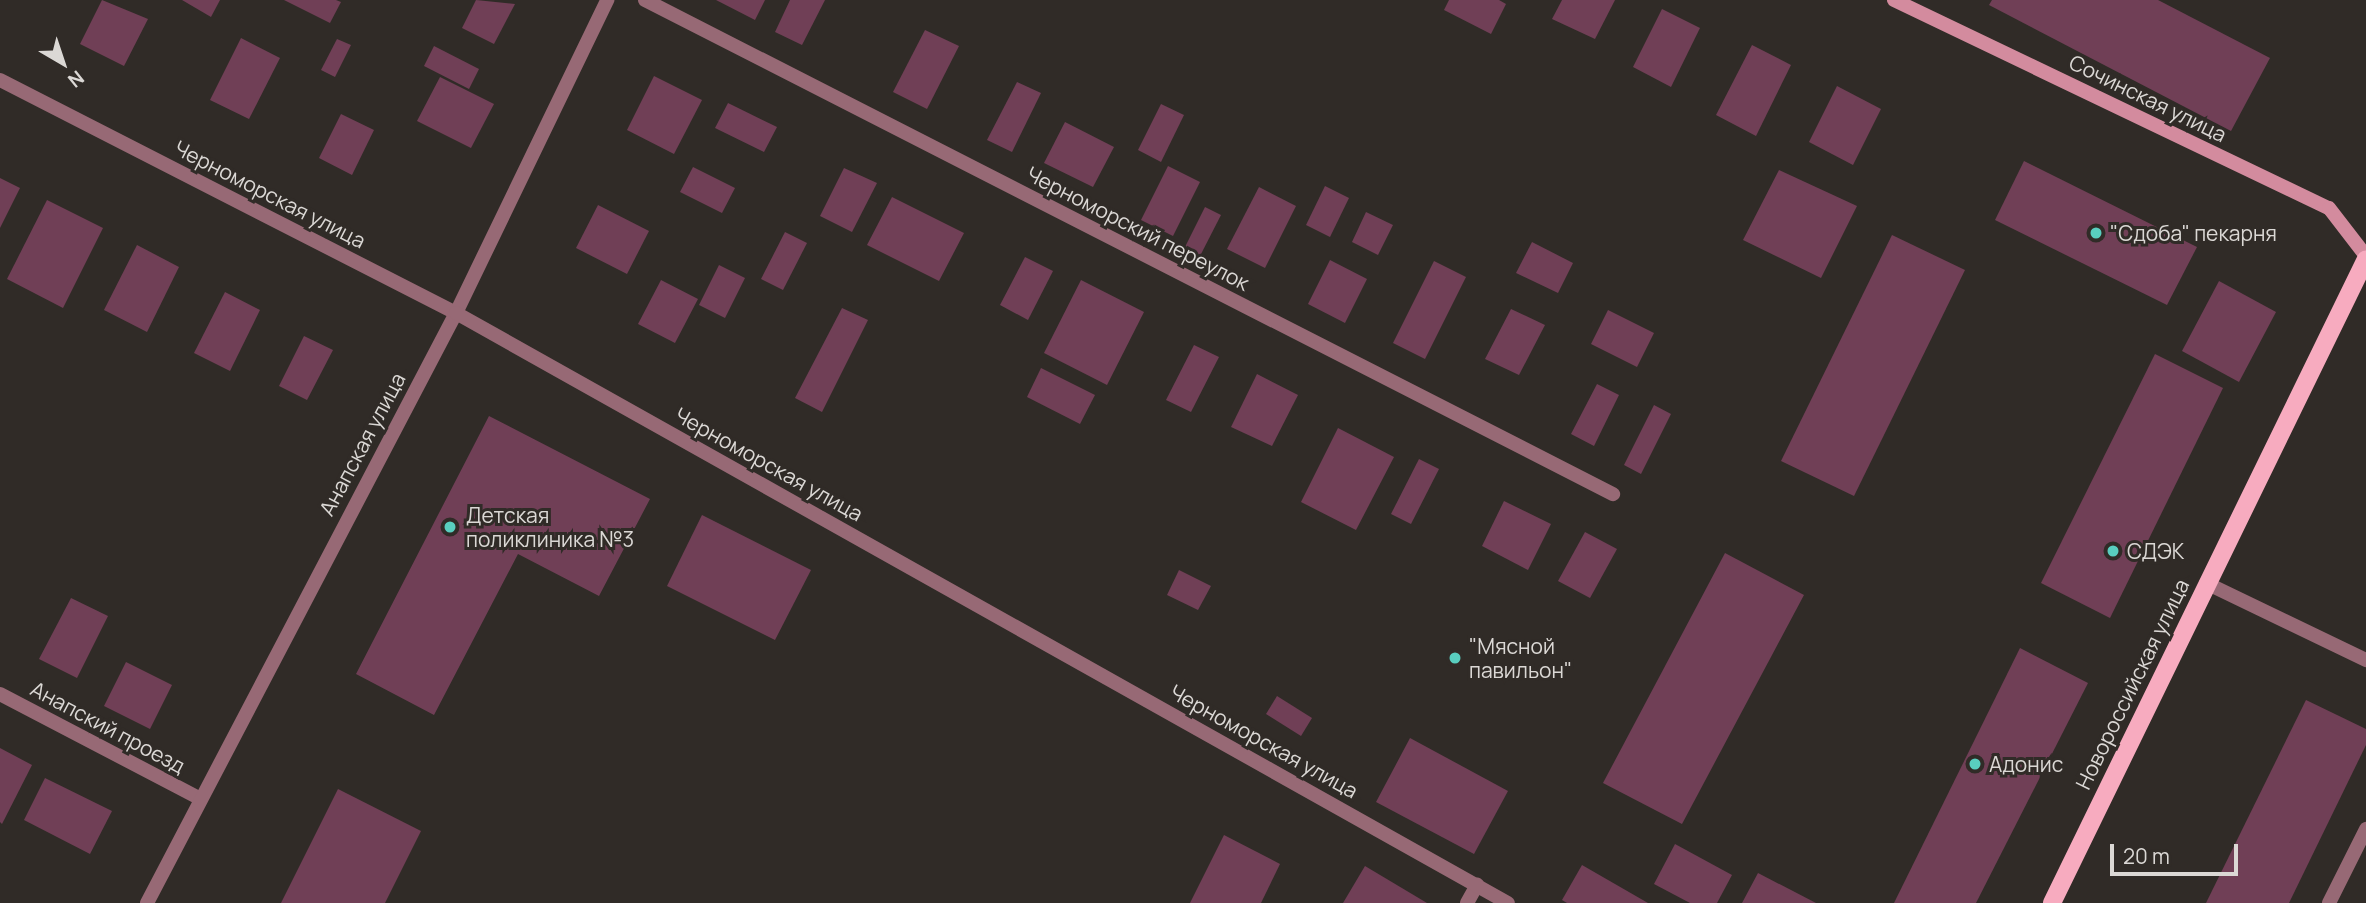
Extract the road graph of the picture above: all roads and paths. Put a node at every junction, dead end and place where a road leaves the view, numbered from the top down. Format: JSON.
{"nodes":[{"id":1,"x":607,"y":0,"type":"edge"},
{"id":2,"x":645,"y":0,"type":"edge"},
{"id":3,"x":1895,"y":0,"type":"edge"},
{"id":4,"x":0,"y":80,"type":"edge"},
{"id":5,"x":2366,"y":257,"type":"edge"},
{"id":6,"x":456,"y":313,"type":"junction"},
{"id":7,"x":1613,"y":494,"type":"dead end"},
{"id":8,"x":2206,"y":583,"type":"junction"},
{"id":9,"x":2366,"y":660,"type":"edge"},
{"id":10,"x":0,"y":694,"type":"edge"},
{"id":11,"x":197,"y":797,"type":"junction"},
{"id":12,"x":2366,"y":829,"type":"edge"},
{"id":13,"x":1477,"y":885,"type":"junction"},
{"id":14,"x":147,"y":903,"type":"edge"},
{"id":15,"x":1467,"y":903,"type":"edge"},
{"id":16,"x":1508,"y":903,"type":"edge"},
{"id":17,"x":2052,"y":903,"type":"edge"},
{"id":18,"x":2329,"y":903,"type":"edge"}],
"edges":[{"from":1,"to":6,"type":"street","name":"Анапская улица"},
{"from":2,"to":7,"type":"street","name":"Черноморский переулок"},
{"from":3,"to":5,"type":"main road","name":"Сочинская улица"},
{"from":4,"to":6,"type":"street","name":"Черноморская улица"},
{"from":5,"to":8,"type":"main road","name":"Новороссийская улица"},
{"from":6,"to":11,"type":"street","name":"Анапская улица"},
{"from":6,"to":13,"type":"street","name":"Черноморская улица"},
{"from":8,"to":9,"type":"street"},
{"from":8,"to":17,"type":"main road","name":"Новороссийская улица"},
{"from":10,"to":11,"type":"street","name":"Анапский проезд"},
{"from":11,"to":14,"type":"street","name":"Анапская улица"},
{"from":12,"to":18,"type":"street"},
{"from":13,"to":15,"type":"street"},
{"from":13,"to":16,"type":"street","name":"Черноморская улица"}]}
